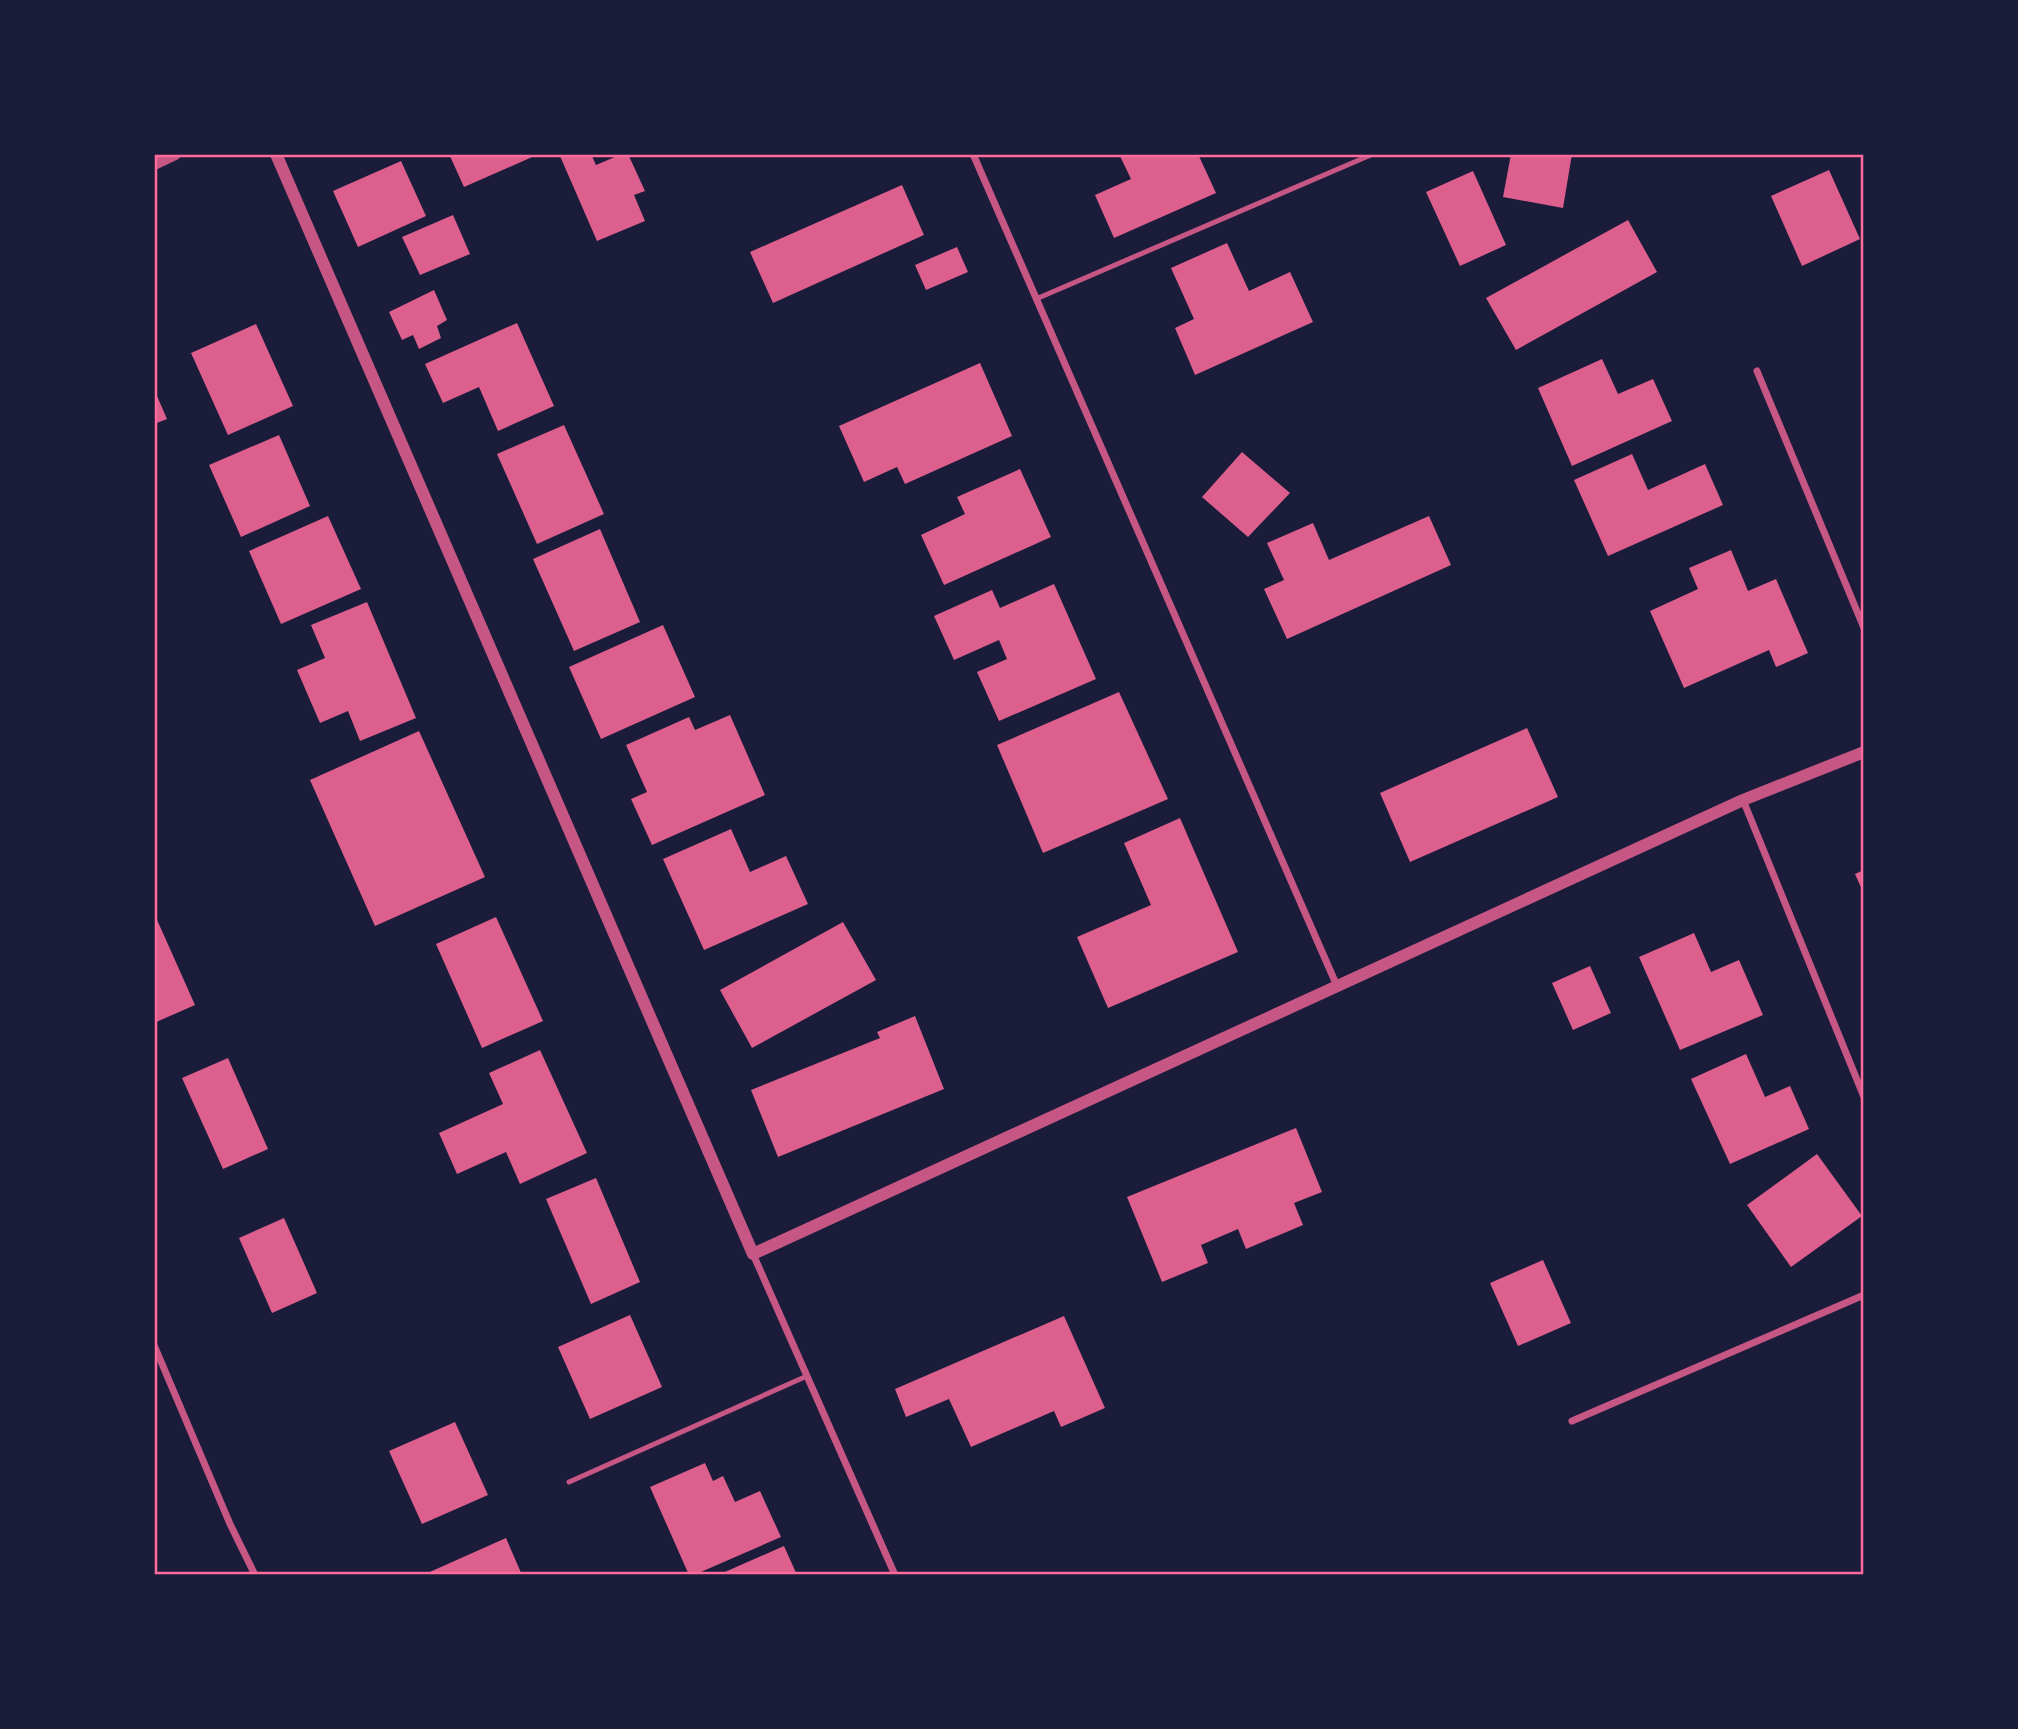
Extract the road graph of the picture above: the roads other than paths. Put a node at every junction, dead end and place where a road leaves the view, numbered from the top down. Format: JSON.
{"nodes":[{"id":1,"x":175,"y":154,"type":"edge"},
{"id":2,"x":276,"y":154,"type":"edge"},
{"id":3,"x":973,"y":154,"type":"edge"},
{"id":4,"x":1373,"y":154,"type":"edge"},
{"id":5,"x":154,"y":163,"type":"edge"},
{"id":6,"x":1036,"y":299,"type":"junction"},
{"id":7,"x":1757,"y":371,"type":"dead end"},
{"id":8,"x":1864,"y":628,"type":"edge"},
{"id":9,"x":1864,"y":752,"type":"edge"},
{"id":10,"x":1743,"y":800,"type":"junction"},
{"id":11,"x":1337,"y":986,"type":"junction"},
{"id":12,"x":1864,"y":1097,"type":"edge"},
{"id":13,"x":753,"y":1254,"type":"junction"},
{"id":14,"x":1864,"y":1295,"type":"edge"},
{"id":15,"x":154,"y":1345,"type":"edge"},
{"id":16,"x":807,"y":1376,"type":"junction"},
{"id":17,"x":1572,"y":1421,"type":"dead end"},
{"id":18,"x":569,"y":1482,"type":"dead end"},
{"id":19,"x":255,"y":1575,"type":"edge"},
{"id":20,"x":895,"y":1575,"type":"edge"}],
"edges":[{"from":1,"to":5,"type":"street"},
{"from":2,"to":13,"type":"street"},
{"from":3,"to":6,"type":"street"},
{"from":4,"to":6,"type":"lane"},
{"from":6,"to":11,"type":"street"},
{"from":7,"to":8,"type":"street"},
{"from":9,"to":10,"type":"street"},
{"from":10,"to":11,"type":"street"},
{"from":10,"to":12,"type":"street"},
{"from":11,"to":13,"type":"street"},
{"from":13,"to":16,"type":"street"},
{"from":14,"to":17,"type":"street"},
{"from":15,"to":19,"type":"street"},
{"from":16,"to":18,"type":"lane"},
{"from":16,"to":20,"type":"street"}]}
